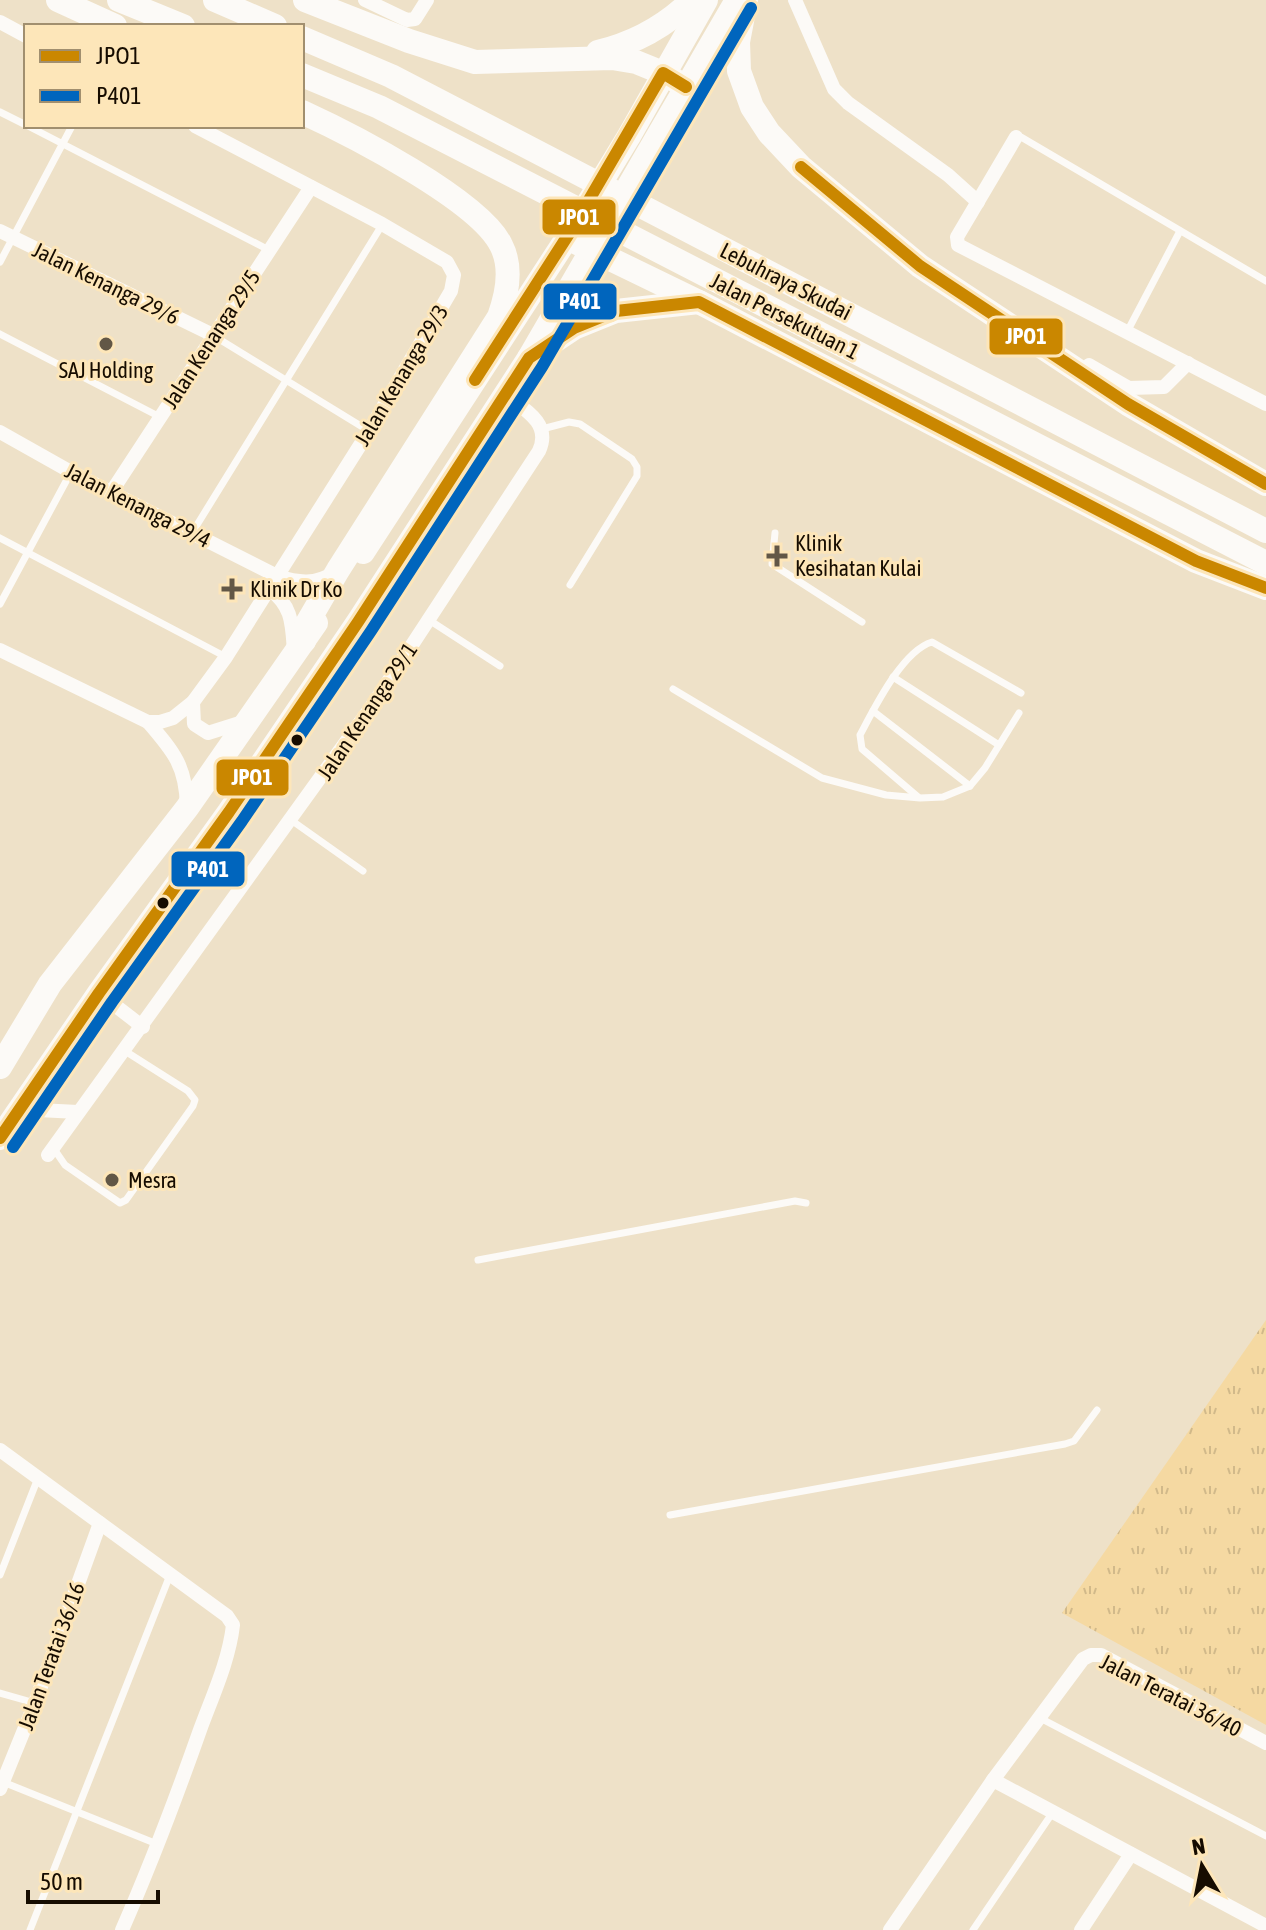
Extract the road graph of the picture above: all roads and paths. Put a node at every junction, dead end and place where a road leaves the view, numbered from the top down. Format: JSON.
{"nodes":[{"id":1,"x":58,"y":0,"type":"edge"},
{"id":2,"x":119,"y":0,"type":"edge"},
{"id":3,"x":215,"y":0,"type":"edge"},
{"id":4,"x":305,"y":0,"type":"edge"},
{"id":5,"x":365,"y":0,"type":"edge"},
{"id":6,"x":427,"y":0,"type":"edge"},
{"id":7,"x":692,"y":0,"type":"edge"},
{"id":8,"x":706,"y":0,"type":"edge"},
{"id":9,"x":737,"y":0,"type":"edge"},
{"id":10,"x":746,"y":0,"type":"edge"},
{"id":11,"x":795,"y":0,"type":"edge"},
{"id":12,"x":333,"y":5,"type":"edge"},
{"id":13,"x":0,"y":22,"type":"edge"},
{"id":14,"x":111,"y":24,"type":"edge"},
{"id":15,"x":178,"y":24,"type":"edge"},
{"id":16,"x":270,"y":24,"type":"edge"},
{"id":17,"x":24,"y":35,"type":"edge"},
{"id":18,"x":304,"y":39,"type":"edge"},
{"id":19,"x":568,"y":59,"type":"junction"},
{"id":20,"x":663,"y":73,"type":"junction"},
{"id":21,"x":304,"y":76,"type":"edge"},
{"id":22,"x":686,"y":87,"type":"junction"},
{"id":23,"x":0,"y":112,"type":"edge"},
{"id":24,"x":304,"y":113,"type":"edge"},
{"id":25,"x":24,"y":124,"type":"edge"},
{"id":26,"x":31,"y":128,"type":"edge"},
{"id":27,"x":71,"y":128,"type":"edge"},
{"id":28,"x":199,"y":128,"type":"edge"},
{"id":29,"x":1016,"y":137,"type":"joint"},
{"id":30,"x":640,"y":142,"type":"junction"},
{"id":31,"x":63,"y":144,"type":"junction"},
{"id":32,"x":311,"y":187,"type":"junction"},
{"id":33,"x":978,"y":202,"type":"junction"},
{"id":34,"x":382,"y":224,"type":"junction"},
{"id":35,"x":1180,"y":231,"type":"junction"},
{"id":36,"x":6,"y":234,"type":"edge"},
{"id":37,"x":567,"y":238,"type":"junction"},
{"id":38,"x":591,"y":249,"type":"junction"},
{"id":39,"x":269,"y":250,"type":"junction"},
{"id":40,"x":0,"y":262,"type":"edge"},
{"id":41,"x":1266,"y":281,"type":"edge"},
{"id":42,"x":699,"y":302,"type":"junction"},
{"id":43,"x":984,"y":306,"type":"junction"},
{"id":44,"x":1127,"y":332,"type":"junction"},
{"id":45,"x":0,"y":334,"type":"edge"},
{"id":46,"x":213,"y":335,"type":"junction"},
{"id":47,"x":529,"y":358,"type":"junction"},
{"id":48,"x":1188,"y":363,"type":"junction"},
{"id":49,"x":287,"y":379,"type":"junction"},
{"id":50,"x":504,"y":394,"type":"junction"},
{"id":51,"x":1266,"y":404,"type":"edge"},
{"id":52,"x":160,"y":417,"type":"junction"},
{"id":53,"x":542,"y":429,"type":"junction"},
{"id":54,"x":369,"y":431,"type":"junction"},
{"id":55,"x":0,"y":432,"type":"edge"},
{"id":56,"x":71,"y":472,"type":"junction"},
{"id":57,"x":1266,"y":484,"type":"edge"},
{"id":58,"x":112,"y":491,"type":"junction"},
{"id":59,"x":1266,"y":531,"type":"edge"},
{"id":60,"x":192,"y":533,"type":"junction"},
{"id":61,"x":775,"y":533,"type":"dead end"},
{"id":62,"x":0,"y":538,"type":"edge"},
{"id":63,"x":28,"y":552,"type":"junction"},
{"id":64,"x":1266,"y":563,"type":"edge"},
{"id":65,"x":338,"y":570,"type":"junction"},
{"id":66,"x":273,"y":582,"type":"junction"},
{"id":67,"x":570,"y":585,"type":"dead end"},
{"id":68,"x":1266,"y":588,"type":"edge"},
{"id":69,"x":0,"y":604,"type":"edge"},
{"id":70,"x":429,"y":620,"type":"junction"},
{"id":71,"x":862,"y":622,"type":"dead end"},
{"id":72,"x":299,"y":649,"type":"junction"},
{"id":73,"x":0,"y":650,"type":"edge"},
{"id":74,"x":226,"y":657,"type":"junction"},
{"id":75,"x":500,"y":666,"type":"dead end"},
{"id":76,"x":893,"y":677,"type":"junction"},
{"id":77,"x":673,"y":689,"type":"dead end"},
{"id":78,"x":1021,"y":693,"type":"dead end"},
{"id":79,"x":193,"y":702,"type":"junction"},
{"id":80,"x":873,"y":711,"type":"junction"},
{"id":81,"x":1019,"y":713,"type":"dead end"},
{"id":82,"x":251,"y":719,"type":"junction"},
{"id":83,"x":148,"y":722,"type":"junction"},
{"id":84,"x":999,"y":745,"type":"junction"},
{"id":85,"x":970,"y":786,"type":"junction"},
{"id":86,"x":920,"y":798,"type":"junction"},
{"id":87,"x":187,"y":808,"type":"junction"},
{"id":88,"x":291,"y":820,"type":"junction"},
{"id":89,"x":363,"y":871,"type":"dead end"},
{"id":90,"x":99,"y":993,"type":"junction"},
{"id":91,"x":143,"y":1027,"type":"junction"},
{"id":92,"x":125,"y":1051,"type":"junction"},
{"id":93,"x":0,"y":1067,"type":"edge"},
{"id":94,"x":18,"y":1109,"type":"junction"},
{"id":95,"x":78,"y":1112,"type":"junction"},
{"id":96,"x":0,"y":1138,"type":"edge"},
{"id":97,"x":51,"y":1152,"type":"joint"},
{"id":98,"x":806,"y":1203,"type":"dead end"},
{"id":99,"x":478,"y":1260,"type":"dead end"},
{"id":100,"x":1097,"y":1410,"type":"dead end"},
{"id":101,"x":0,"y":1450,"type":"edge"},
{"id":102,"x":38,"y":1478,"type":"junction"},
{"id":103,"x":670,"y":1515,"type":"dead end"},
{"id":104,"x":100,"y":1523,"type":"junction"},
{"id":105,"x":0,"y":1575,"type":"edge"},
{"id":106,"x":170,"y":1575,"type":"junction"},
{"id":107,"x":0,"y":1693,"type":"edge"},
{"id":108,"x":35,"y":1703,"type":"junction"},
{"id":109,"x":1039,"y":1717,"type":"junction"},
{"id":110,"x":1266,"y":1743,"type":"edge"},
{"id":111,"x":993,"y":1780,"type":"junction"},
{"id":112,"x":1,"y":1786,"type":"edge"},
{"id":113,"x":77,"y":1812,"type":"junction"},
{"id":114,"x":1053,"y":1812,"type":"junction"},
{"id":115,"x":1266,"y":1836,"type":"edge"},
{"id":116,"x":159,"y":1845,"type":"junction"},
{"id":117,"x":1131,"y":1854,"type":"junction"},
{"id":118,"x":1266,"y":1926,"type":"edge"},
{"id":119,"x":30,"y":1930,"type":"edge"},
{"id":120,"x":122,"y":1930,"type":"edge"},
{"id":121,"x":890,"y":1930,"type":"edge"},
{"id":122,"x":973,"y":1930,"type":"edge"},
{"id":123,"x":1081,"y":1930,"type":"edge"}],
"edges":[{"from":1,"to":14,"type":"main road"},
{"from":2,"to":15,"type":"main road"},
{"from":3,"to":16,"type":"main road"},
{"from":4,"to":12,"type":"main road"},
{"from":5,"to":6,"type":"street"},
{"from":7,"to":19,"type":"main road"},
{"from":8,"to":20,"type":"main road"},
{"from":9,"to":22,"type":"main road"},
{"from":10,"to":43,"type":"main road"},
{"from":11,"to":33,"type":"street"},
{"from":12,"to":19,"type":"main road"},
{"from":13,"to":17,"type":"street"},
{"from":18,"to":59,"type":"main road","name":"Lebuhraya Skudai"},
{"from":19,"to":20,"type":"main road"},
{"from":20,"to":22,"type":"main road"},
{"from":20,"to":30,"type":"main road"},
{"from":21,"to":64,"type":"main road","name":"Jalan Persekutuan 1"},
{"from":22,"to":30,"type":"main road"},
{"from":23,"to":25,"type":"lane"},
{"from":24,"to":65,"type":"main road"},
{"from":26,"to":31,"type":"lane"},
{"from":27,"to":31,"type":"lane"},
{"from":28,"to":32,"type":"street","name":"Jalan Kenanga 29/3"},
{"from":29,"to":33,"type":"street"},
{"from":29,"to":35,"type":"lane"},
{"from":30,"to":37,"type":"main road"},
{"from":30,"to":38,"type":"main road"},
{"from":31,"to":36,"type":"lane"},
{"from":31,"to":39,"type":"lane"},
{"from":32,"to":34,"type":"street","name":"Jalan Kenanga 29/3"},
{"from":32,"to":39,"type":"street","name":"Jalan Kenanga 29/5"},
{"from":33,"to":44,"type":"street"},
{"from":34,"to":49,"type":"lane"},
{"from":34,"to":54,"type":"street","name":"Jalan Kenanga 29/3"},
{"from":35,"to":41,"type":"lane"},
{"from":35,"to":44,"type":"lane"},
{"from":36,"to":40,"type":"lane"},
{"from":36,"to":46,"type":"street","name":"Jalan Kenanga 29/6"},
{"from":37,"to":38,"type":"main road"},
{"from":37,"to":72,"type":"main road"},
{"from":38,"to":42,"type":"main road"},
{"from":38,"to":47,"type":"main road"},
{"from":39,"to":46,"type":"street","name":"Jalan Kenanga 29/5"},
{"from":42,"to":47,"type":"main road"},
{"from":42,"to":68,"type":"main road"},
{"from":43,"to":48,"type":"street"},
{"from":43,"to":57,"type":"main road"},
{"from":44,"to":48,"type":"street"},
{"from":45,"to":52,"type":"lane"},
{"from":46,"to":49,"type":"lane"},
{"from":46,"to":52,"type":"street","name":"Jalan Kenanga 29/5"},
{"from":47,"to":50,"type":"main road"},
{"from":48,"to":51,"type":"street"},
{"from":49,"to":54,"type":"lane"},
{"from":49,"to":60,"type":"lane"},
{"from":50,"to":53,"type":"street"},
{"from":50,"to":90,"type":"main road"},
{"from":52,"to":58,"type":"street","name":"Jalan Kenanga 29/5"},
{"from":53,"to":67,"type":"lane"},
{"from":53,"to":70,"type":"street","name":"Jalan Kenanga 29/1"},
{"from":54,"to":66,"type":"street","name":"Jalan Kenanga 29/3"},
{"from":55,"to":56,"type":"street","name":"Jalan Kenanga 29/4"},
{"from":56,"to":58,"type":"street","name":"Jalan Kenanga 29/4"},
{"from":56,"to":63,"type":"lane"},
{"from":58,"to":60,"type":"street","name":"Jalan Kenanga 29/4"},
{"from":60,"to":66,"type":"street","name":"Jalan Kenanga 29/4"},
{"from":61,"to":71,"type":"lane"},
{"from":62,"to":63,"type":"lane"},
{"from":63,"to":69,"type":"lane"},
{"from":63,"to":74,"type":"lane"},
{"from":65,"to":66,"type":"street"},
{"from":65,"to":72,"type":"main road"},
{"from":66,"to":72,"type":"street"},
{"from":66,"to":74,"type":"street","name":"Jalan Kenanga 29/3"},
{"from":70,"to":75,"type":"lane"},
{"from":70,"to":88,"type":"street","name":"Jalan Kenanga 29/1"},
{"from":72,"to":82,"type":"main road"},
{"from":73,"to":83,"type":"street"},
{"from":74,"to":79,"type":"street","name":"Jalan Kenanga 29/3"},
{"from":76,"to":78,"type":"lane"},
{"from":76,"to":80,"type":"lane"},
{"from":76,"to":84,"type":"lane"},
{"from":77,"to":86,"type":"lane"},
{"from":79,"to":82,"type":"street"},
{"from":79,"to":83,"type":"street"},
{"from":80,"to":85,"type":"lane"},
{"from":80,"to":86,"type":"lane"},
{"from":81,"to":84,"type":"lane"},
{"from":82,"to":87,"type":"main road"},
{"from":83,"to":87,"type":"street"},
{"from":84,"to":85,"type":"lane"},
{"from":85,"to":86,"type":"lane"},
{"from":87,"to":93,"type":"main road"},
{"from":88,"to":89,"type":"lane"},
{"from":88,"to":91,"type":"street","name":"Jalan Kenanga 29/1"},
{"from":90,"to":91,"type":"street"},
{"from":90,"to":94,"type":"main road"},
{"from":91,"to":92,"type":"street","name":"Jalan Kenanga 29/1"},
{"from":92,"to":95,"type":"street","name":"Jalan Kenanga 29/1"},
{"from":92,"to":97,"type":"lane"},
{"from":94,"to":95,"type":"street"},
{"from":94,"to":96,"type":"main road"},
{"from":95,"to":97,"type":"street","name":"Jalan Kenanga 29/1"},
{"from":98,"to":99,"type":"lane"},
{"from":100,"to":103,"type":"lane"},
{"from":101,"to":102,"type":"street"},
{"from":102,"to":104,"type":"street"},
{"from":102,"to":105,"type":"lane"},
{"from":104,"to":106,"type":"street"},
{"from":104,"to":108,"type":"street","name":"Jalan Teratai 36/16"},
{"from":106,"to":113,"type":"lane"},
{"from":106,"to":116,"type":"street"},
{"from":107,"to":108,"type":"lane"},
{"from":108,"to":112,"type":"street","name":"Jalan Teratai 36/16"},
{"from":109,"to":110,"type":"street","name":"Jalan Teratai 36/40"},
{"from":109,"to":111,"type":"street","name":"Jalan Teratai 36/40"},
{"from":109,"to":115,"type":"lane"},
{"from":111,"to":114,"type":"street"},
{"from":111,"to":121,"type":"street","name":"Jalan Teratai 36/40"},
{"from":112,"to":113,"type":"lane"},
{"from":113,"to":116,"type":"lane"},
{"from":113,"to":119,"type":"lane"},
{"from":114,"to":117,"type":"street"},
{"from":114,"to":122,"type":"lane"},
{"from":116,"to":120,"type":"street"},
{"from":117,"to":118,"type":"street"},
{"from":117,"to":123,"type":"street"}]}
